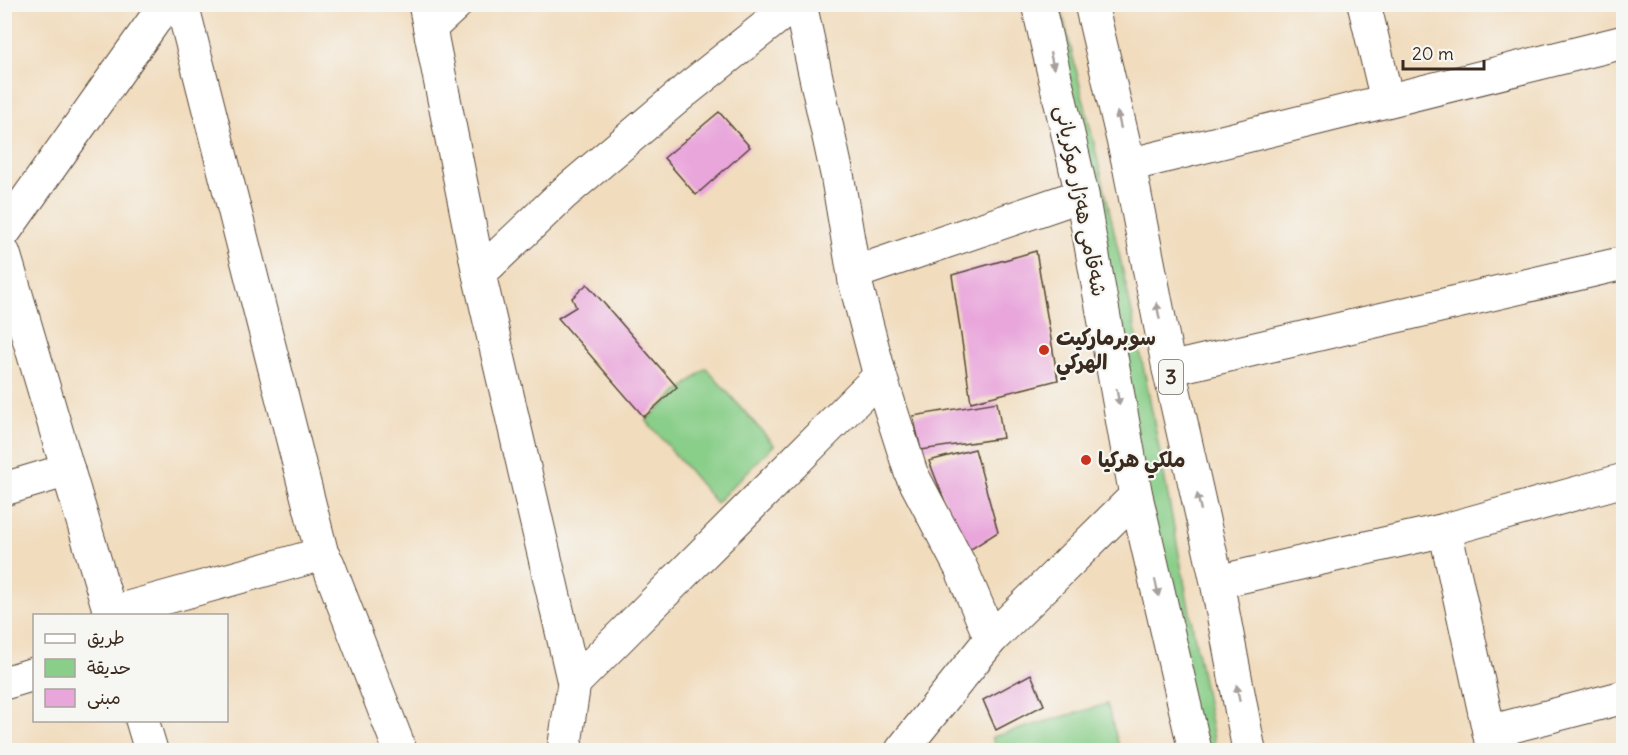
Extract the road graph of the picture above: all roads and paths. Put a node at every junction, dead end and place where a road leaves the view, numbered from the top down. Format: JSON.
{"nodes":[{"id":1,"x":166,"y":4,"type":"edge"},
{"id":2,"x":182,"y":4,"type":"edge"},
{"id":3,"x":456,"y":4,"type":"edge"},
{"id":4,"x":794,"y":4,"type":"edge"},
{"id":5,"x":800,"y":4,"type":"edge"},
{"id":6,"x":1038,"y":4,"type":"edge"},
{"id":7,"x":1091,"y":4,"type":"edge"},
{"id":8,"x":1364,"y":4,"type":"edge"},
{"id":9,"x":428,"y":16,"type":"edge"},
{"id":10,"x":1623,"y":42,"type":"edge"},
{"id":11,"x":1387,"y":100,"type":"junction"},
{"id":12,"x":1129,"y":165,"type":"junction"},
{"id":13,"x":1082,"y":195,"type":"junction"},
{"id":14,"x":4,"y":232,"type":"edge"},
{"id":15,"x":1623,"y":263,"type":"edge"},
{"id":16,"x":479,"y":274,"type":"junction"},
{"id":17,"x":8,"y":275,"type":"edge"},
{"id":18,"x":855,"y":281,"type":"junction"},
{"id":19,"x":1169,"y":369,"type":"junction"},
{"id":20,"x":880,"y":375,"type":"junction"},
{"id":21,"x":68,"y":470,"type":"junction"},
{"id":22,"x":1623,"y":480,"type":"edge"},
{"id":23,"x":4,"y":489,"type":"edge"},
{"id":24,"x":1136,"y":496,"type":"junction"},
{"id":25,"x":1445,"y":530,"type":"junction"},
{"id":26,"x":322,"y":554,"type":"junction"},
{"id":27,"x":1217,"y":582,"type":"junction"},
{"id":28,"x":111,"y":614,"type":"edge"},
{"id":29,"x":991,"y":639,"type":"junction"},
{"id":30,"x":33,"y":674,"type":"edge"},
{"id":31,"x":4,"y":683,"type":"edge"},
{"id":32,"x":574,"y":683,"type":"junction"},
{"id":33,"x":1623,"y":697,"type":"edge"},
{"id":34,"x":143,"y":722,"type":"edge"},
{"id":35,"x":1491,"y":741,"type":"edge"},
{"id":36,"x":151,"y":750,"type":"edge"},
{"id":37,"x":400,"y":750,"type":"edge"},
{"id":38,"x":564,"y":750,"type":"edge"},
{"id":39,"x":902,"y":750,"type":"edge"},
{"id":40,"x":1195,"y":750,"type":"edge"},
{"id":41,"x":1249,"y":750,"type":"edge"}],
"edges":[{"from":1,"to":14,"type":"main road"},
{"from":2,"to":26,"type":"main road"},
{"from":3,"to":9,"type":"main road"},
{"from":4,"to":16,"type":"main road"},
{"from":5,"to":18,"type":"main road"},
{"from":6,"to":13,"type":"main road","name":"شەقامی ھەژار موکریانی","one_way":true},
{"from":12,"to":7,"type":"main road","number":"3","one_way":true},
{"from":8,"to":11,"type":"main road"},
{"from":9,"to":16,"type":"main road"},
{"from":10,"to":11,"type":"main road"},
{"from":11,"to":12,"type":"main road"},
{"from":19,"to":12,"type":"main road","number":"3","one_way":true},
{"from":13,"to":18,"type":"main road"},
{"from":13,"to":24,"type":"main road","name":"شەقامی ھەژار موکریانی","one_way":true},
{"from":15,"to":19,"type":"main road"},
{"from":16,"to":32,"type":"main road"},
{"from":17,"to":21,"type":"main road"},
{"from":18,"to":20,"type":"main road"},
{"from":27,"to":19,"type":"main road","number":"3","one_way":true},
{"from":20,"to":29,"type":"main road"},
{"from":20,"to":32,"type":"main road"},
{"from":21,"to":23,"type":"main road"},
{"from":21,"to":28,"type":"main road"},
{"from":22,"to":25,"type":"main road"},
{"from":24,"to":29,"type":"main road"},
{"from":24,"to":40,"type":"main road","name":"شەقامی ھەژار موکریانی","one_way":true},
{"from":25,"to":27,"type":"main road"},
{"from":25,"to":35,"type":"main road"},
{"from":26,"to":28,"type":"main road"},
{"from":26,"to":37,"type":"main road"},
{"from":41,"to":27,"type":"main road","number":"3","one_way":true},
{"from":29,"to":39,"type":"main road"},
{"from":30,"to":31,"type":"main road"},
{"from":32,"to":38,"type":"main road"},
{"from":33,"to":35,"type":"main road"},
{"from":34,"to":36,"type":"main road"}]}
